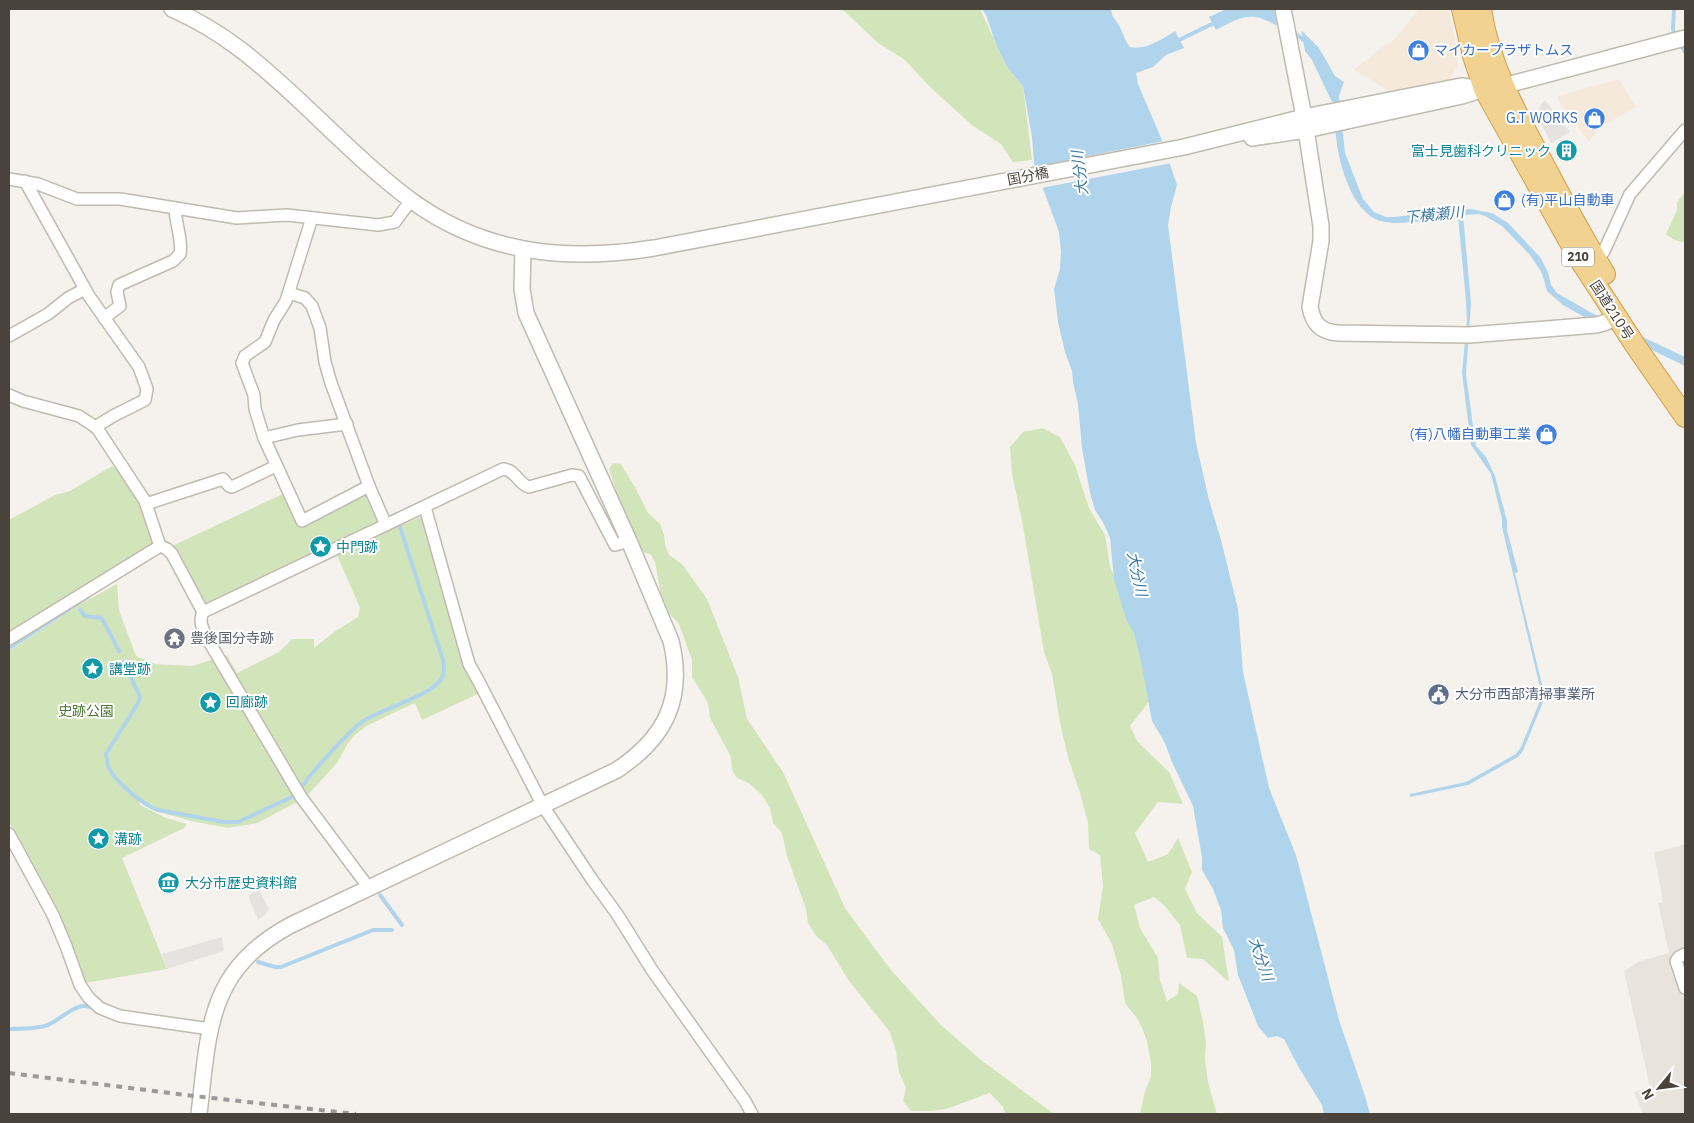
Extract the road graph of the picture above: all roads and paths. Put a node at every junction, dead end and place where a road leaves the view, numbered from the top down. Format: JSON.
{"nodes":[{"id":1,"x":172,"y":9,"type":"edge"},
{"id":2,"x":1283,"y":9,"type":"edge"},
{"id":3,"x":1462,"y":9,"type":"edge"},
{"id":4,"x":1482,"y":9,"type":"edge"},
{"id":5,"x":1685,"y":38,"type":"edge"},
{"id":6,"x":1494,"y":87,"type":"junction"},
{"id":7,"x":1305,"y":124,"type":"junction"},
{"id":8,"x":1685,"y":130,"type":"edge"},
{"id":9,"x":9,"y":179,"type":"edge"},
{"id":10,"x":25,"y":181,"type":"junction"},
{"id":11,"x":411,"y":200,"type":"junction"},
{"id":12,"x":175,"y":208,"type":"junction"},
{"id":13,"x":310,"y":224,"type":"dead end"},
{"id":14,"x":523,"y":249,"type":"junction"},
{"id":15,"x":1596,"y":260,"type":"junction"},
{"id":16,"x":85,"y":289,"type":"junction"},
{"id":17,"x":289,"y":293,"type":"junction"},
{"id":18,"x":1617,"y":317,"type":"junction"},
{"id":19,"x":104,"y":318,"type":"junction"},
{"id":20,"x":9,"y":336,"type":"edge"},
{"id":21,"x":9,"y":395,"type":"edge"},
{"id":22,"x":1685,"y":409,"type":"edge"},
{"id":23,"x":1685,"y":417,"type":"edge"},
{"id":24,"x":347,"y":424,"type":"junction"},
{"id":25,"x":95,"y":427,"type":"junction"},
{"id":26,"x":264,"y":438,"type":"junction"},
{"id":27,"x":276,"y":466,"type":"junction"},
{"id":28,"x":369,"y":486,"type":"junction"},
{"id":29,"x":146,"y":504,"type":"junction"},
{"id":30,"x":425,"y":508,"type":"junction"},
{"id":31,"x":386,"y":526,"type":"junction"},
{"id":32,"x":629,"y":541,"type":"junction"},
{"id":33,"x":160,"y":546,"type":"junction"},
{"id":34,"x":203,"y":612,"type":"junction"},
{"id":35,"x":9,"y":639,"type":"edge"},
{"id":36,"x":543,"y":806,"type":"junction"},
{"id":37,"x":9,"y":834,"type":"edge"},
{"id":38,"x":369,"y":888,"type":"junction"},
{"id":39,"x":1685,"y":954,"type":"edge"},
{"id":40,"x":1685,"y":988,"type":"edge"},
{"id":41,"x":210,"y":1029,"type":"junction"},
{"id":42,"x":200,"y":1114,"type":"edge"},
{"id":43,"x":752,"y":1114,"type":"edge"}],
"edges":[{"from":1,"to":11,"type":"street","name":"国分橋"},
{"from":2,"to":7,"type":"street"},
{"from":3,"to":6,"type":"highway","name":"国道210号","number":"210"},
{"from":4,"to":6,"type":"highway","name":"国道210号","number":"210"},
{"from":5,"to":6,"type":"street","name":"国分橋"},
{"from":6,"to":7,"type":"street","name":"国分橋"},
{"from":6,"to":15,"type":"highway","name":"国道210号","number":"210"},
{"from":6,"to":18,"type":"highway","name":"国道210号","number":"210"},
{"from":7,"to":14,"type":"street","name":"国分橋"},
{"from":7,"to":18,"type":"street"},
{"from":8,"to":15,"type":"street"},
{"from":9,"to":10,"type":"street"},
{"from":10,"to":12,"type":"street"},
{"from":10,"to":16,"type":"street"},
{"from":11,"to":12,"type":"street"},
{"from":11,"to":14,"type":"street","name":"国分橋"},
{"from":12,"to":19,"type":"street"},
{"from":13,"to":17,"type":"street"},
{"from":14,"to":32,"type":"street"},
{"from":15,"to":22,"type":"highway","name":"国道210号","number":"210"},
{"from":16,"to":19,"type":"street"},
{"from":16,"to":20,"type":"street"},
{"from":17,"to":24,"type":"street"},
{"from":17,"to":26,"type":"street"},
{"from":18,"to":23,"type":"highway","name":"国道210号","number":"210"},
{"from":19,"to":25,"type":"street"},
{"from":21,"to":25,"type":"street"},
{"from":24,"to":26,"type":"street"},
{"from":24,"to":28,"type":"street"},
{"from":25,"to":29,"type":"street"},
{"from":26,"to":27,"type":"street"},
{"from":27,"to":28,"type":"street"},
{"from":27,"to":29,"type":"street"},
{"from":28,"to":31,"type":"street"},
{"from":29,"to":33,"type":"street"},
{"from":30,"to":31,"type":"street"},
{"from":30,"to":32,"type":"street"},
{"from":30,"to":36,"type":"street"},
{"from":31,"to":34,"type":"street"},
{"from":32,"to":36,"type":"street"},
{"from":33,"to":34,"type":"street"},
{"from":33,"to":35,"type":"street"},
{"from":34,"to":38,"type":"street"},
{"from":36,"to":38,"type":"street"},
{"from":36,"to":43,"type":"street"},
{"from":37,"to":41,"type":"street"},
{"from":38,"to":41,"type":"street"},
{"from":39,"to":40,"type":"street"},
{"from":41,"to":42,"type":"street"}]}
